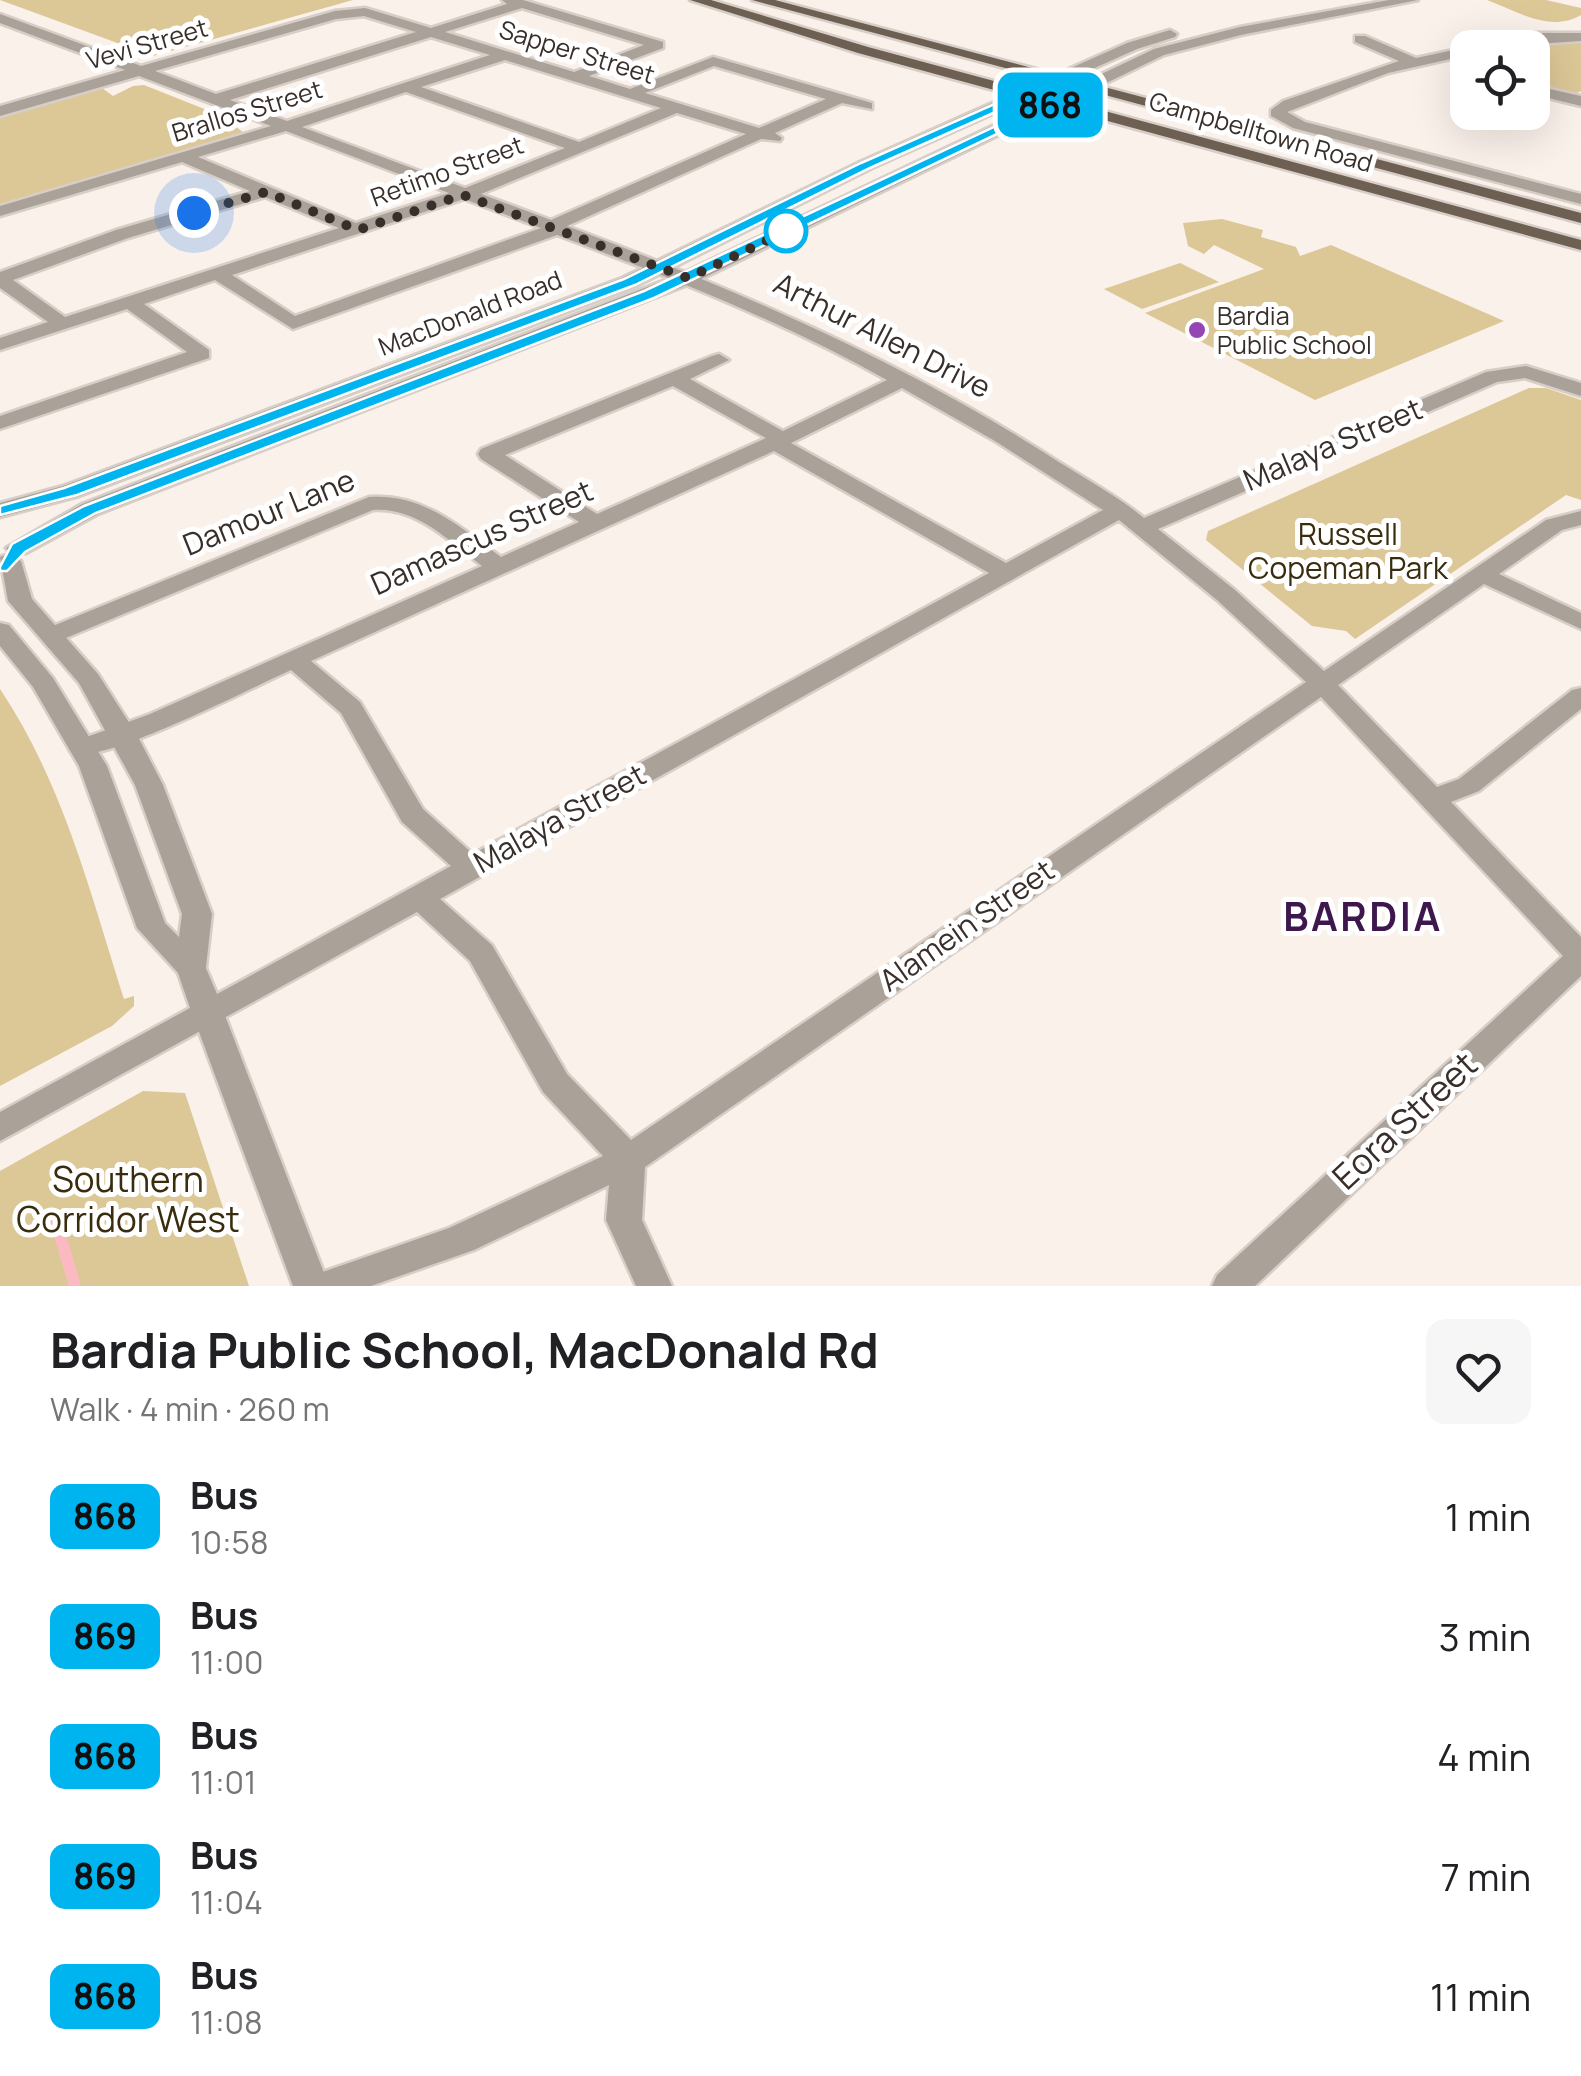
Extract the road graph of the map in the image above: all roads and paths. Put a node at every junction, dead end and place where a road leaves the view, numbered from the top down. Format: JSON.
{"nodes":[{"id":1,"x":697,"y":0,"type":"edge"},
{"id":2,"x":759,"y":0,"type":"edge"},
{"id":3,"x":1342,"y":0,"type":"edge"},
{"id":4,"x":1411,"y":0,"type":"edge"},
{"id":5,"x":515,"y":2,"type":"edge"},
{"id":6,"x":366,"y":12,"type":"joint"},
{"id":7,"x":3,"y":21,"type":"edge"},
{"id":8,"x":436,"y":31,"type":"junction"},
{"id":9,"x":1550,"y":37,"type":"edge"},
{"id":10,"x":1581,"y":37,"type":"edge"},
{"id":11,"x":1360,"y":39,"type":"dead end"},
{"id":12,"x":508,"y":54,"type":"junction"},
{"id":13,"x":1450,"y":55,"type":"edge"},
{"id":14,"x":1418,"y":61,"type":"junction"},
{"id":15,"x":1450,"y":68,"type":"edge"},
{"id":16,"x":140,"y":72,"type":"junction"},
{"id":17,"x":576,"y":76,"type":"junction"},
{"id":18,"x":1058,"y":80,"type":"junction"},
{"id":19,"x":406,"y":88,"type":"junction"},
{"id":20,"x":1088,"y":88,"type":"junction"},
{"id":21,"x":632,"y":93,"type":"junction"},
{"id":22,"x":1550,"y":93,"type":"edge"},
{"id":23,"x":1028,"y":94,"type":"junction"},
{"id":24,"x":0,"y":98,"type":"edge"},
{"id":25,"x":841,"y":98,"type":"junction"},
{"id":26,"x":213,"y":100,"type":"junction"},
{"id":27,"x":1581,"y":101,"type":"edge"},
{"id":28,"x":1058,"y":102,"type":"junction"},
{"id":29,"x":18,"y":106,"type":"junction"},
{"id":30,"x":867,"y":106,"type":"dead end"},
{"id":31,"x":678,"y":108,"type":"junction"},
{"id":32,"x":0,"y":111,"type":"edge"},
{"id":33,"x":284,"y":127,"type":"junction"},
{"id":34,"x":768,"y":136,"type":"junction"},
{"id":35,"x":582,"y":148,"type":"junction"},
{"id":36,"x":183,"y":157,"type":"junction"},
{"id":37,"x":266,"y":192,"type":"junction"},
{"id":38,"x":463,"y":195,"type":"junction"},
{"id":39,"x":1581,"y":199,"type":"edge"},
{"id":40,"x":0,"y":211,"type":"edge"},
{"id":41,"x":1581,"y":218,"type":"edge"},
{"id":42,"x":553,"y":228,"type":"junction"},
{"id":43,"x":358,"y":230,"type":"junction"},
{"id":44,"x":1581,"y":246,"type":"edge"},
{"id":45,"x":662,"y":268,"type":"junction"},
{"id":46,"x":218,"y":274,"type":"junction"},
{"id":47,"x":688,"y":278,"type":"junction"},
{"id":48,"x":0,"y":279,"type":"edge"},
{"id":49,"x":130,"y":303,"type":"junction"},
{"id":50,"x":63,"y":324,"type":"junction"},
{"id":51,"x":0,"y":344,"type":"edge"},
{"id":52,"x":719,"y":360,"type":"dead end"},
{"id":53,"x":672,"y":378,"type":"junction"},
{"id":54,"x":905,"y":379,"type":"junction"},
{"id":55,"x":1581,"y":390,"type":"edge"},
{"id":56,"x":0,"y":423,"type":"edge"},
{"id":57,"x":778,"y":441,"type":"junction"},
{"id":58,"x":0,"y":513,"type":"edge"},
{"id":59,"x":1130,"y":518,"type":"junction"},
{"id":60,"x":1581,"y":518,"type":"edge"},
{"id":61,"x":596,"y":523,"type":"junction"},
{"id":62,"x":9,"y":559,"type":"edge"},
{"id":63,"x":499,"y":567,"type":"junction"},
{"id":64,"x":1008,"y":574,"type":"junction"},
{"id":65,"x":1482,"y":575,"type":"junction"},
{"id":66,"x":1581,"y":622,"type":"edge"},
{"id":67,"x":0,"y":630,"type":"edge"},
{"id":68,"x":52,"y":635,"type":"junction"},
{"id":69,"x":294,"y":659,"type":"junction"},
{"id":70,"x":1322,"y":682,"type":"junction"},
{"id":71,"x":1581,"y":696,"type":"edge"},
{"id":72,"x":124,"y":735,"type":"junction"},
{"id":73,"x":83,"y":748,"type":"junction"},
{"id":74,"x":1433,"y":799,"type":"junction"},
{"id":75,"x":471,"y":868,"type":"junction"},
{"id":76,"x":419,"y":897,"type":"junction"},
{"id":77,"x":1581,"y":957,"type":"edge"},
{"id":78,"x":191,"y":967,"type":"junction"},
{"id":79,"x":208,"y":1013,"type":"junction"},
{"id":80,"x":0,"y":1128,"type":"edge"},
{"id":81,"x":628,"y":1160,"type":"junction"},
{"id":82,"x":311,"y":1286,"type":"edge"},
{"id":83,"x":327,"y":1286,"type":"edge"},
{"id":84,"x":654,"y":1286,"type":"edge"},
{"id":85,"x":1230,"y":1286,"type":"edge"}],
"edges":[{"from":1,"to":23,"type":"main road","name":"Campbelltown Road"},
{"from":2,"to":18,"type":"main road","name":"Campbelltown Road"},
{"from":3,"to":18,"type":"street","name":"MacDonald Road"},
{"from":4,"to":20,"type":"street","name":"MacDonald Road"},
{"from":5,"to":8,"type":"street"},
{"from":5,"to":17,"type":"street"},
{"from":6,"to":8,"type":"street","name":"Sapper Street"},
{"from":6,"to":16,"type":"street","name":"Vevi Street"},
{"from":7,"to":16,"type":"street","name":"Arthur Allen Drive"},
{"from":8,"to":12,"type":"street","name":"Sapper Street"},
{"from":8,"to":26,"type":"street"},
{"from":9,"to":10,"type":"street"},
{"from":11,"to":14,"type":"street"},
{"from":12,"to":17,"type":"street","name":"Sapper Street"},
{"from":12,"to":19,"type":"street","name":"Brallos Street"},
{"from":13,"to":14,"type":"street"},
{"from":14,"to":15,"type":"street"},
{"from":14,"to":39,"type":"street"},
{"from":16,"to":26,"type":"street","name":"Arthur Allen Drive"},
{"from":16,"to":29,"type":"street","name":"Vevi Street"},
{"from":17,"to":21,"type":"street","name":"Sapper Street"},
{"from":18,"to":20,"type":"main road","name":"Campbelltown Road"},
{"from":18,"to":23,"type":"street","name":"MacDonald Road"},
{"from":19,"to":33,"type":"street","name":"Brallos Street"},
{"from":19,"to":35,"type":"street"},
{"from":20,"to":28,"type":"street","name":"MacDonald Road"},
{"from":20,"to":41,"type":"main road","name":"Campbelltown Road"},
{"from":21,"to":25,"type":"street"},
{"from":21,"to":31,"type":"street","name":"Sapper Street"},
{"from":22,"to":27,"type":"street"},
{"from":23,"to":28,"type":"main road","name":"Campbelltown Road"},
{"from":23,"to":45,"type":"street","name":"MacDonald Road"},
{"from":24,"to":29,"type":"street"},
{"from":25,"to":30,"type":"street"},
{"from":25,"to":34,"type":"street"},
{"from":26,"to":33,"type":"street","name":"Arthur Allen Drive"},
{"from":28,"to":44,"type":"main road","name":"Campbelltown Road"},
{"from":28,"to":47,"type":"street","name":"MacDonald Road"},
{"from":29,"to":32,"type":"street","name":"Vevi Street"},
{"from":31,"to":34,"type":"street","name":"Sapper Street"},
{"from":31,"to":35,"type":"street","name":"Retimo Street"},
{"from":33,"to":36,"type":"street","name":"Brallos Street"},
{"from":33,"to":38,"type":"street","name":"Arthur Allen Drive"},
{"from":34,"to":42,"type":"street"},
{"from":35,"to":38,"type":"street","name":"Retimo Street"},
{"from":36,"to":37,"type":"street"},
{"from":36,"to":40,"type":"street","name":"Brallos Street"},
{"from":37,"to":43,"type":"street"},
{"from":37,"to":48,"type":"street"},
{"from":38,"to":42,"type":"street","name":"Arthur Allen Drive"},
{"from":38,"to":43,"type":"street","name":"Retimo Street"},
{"from":42,"to":45,"type":"street","name":"Arthur Allen Drive"},
{"from":42,"to":46,"type":"street"},
{"from":43,"to":46,"type":"street","name":"Retimo Street"},
{"from":45,"to":47,"type":"street","name":"Arthur Allen Drive"},
{"from":45,"to":58,"type":"street","name":"MacDonald Road"},
{"from":46,"to":49,"type":"street","name":"Retimo Street"},
{"from":47,"to":54,"type":"street","name":"Arthur Allen Drive"},
{"from":47,"to":62,"type":"street","name":"MacDonald Road"},
{"from":48,"to":50,"type":"street"},
{"from":49,"to":50,"type":"street","name":"Retimo Street"},
{"from":49,"to":56,"type":"street"},
{"from":50,"to":51,"type":"street","name":"Retimo Street"},
{"from":52,"to":53,"type":"street"},
{"from":53,"to":57,"type":"street"},
{"from":53,"to":61,"type":"street"},
{"from":54,"to":57,"type":"street","name":"Damascus Street"},
{"from":54,"to":59,"type":"street","name":"Arthur Allen Drive"},
{"from":55,"to":59,"type":"street","name":"Malaya Street"},
{"from":57,"to":61,"type":"street","name":"Damascus Street"},
{"from":57,"to":64,"type":"street"},
{"from":58,"to":62,"type":"street"},
{"from":59,"to":64,"type":"street","name":"Malaya Street"},
{"from":59,"to":70,"type":"street","name":"Arthur Allen Drive"},
{"from":60,"to":65,"type":"street","name":"Alamein Street"},
{"from":61,"to":63,"type":"street","name":"Damascus Street"},
{"from":62,"to":68,"type":"street"},
{"from":63,"to":68,"type":"street","name":"Damour Lane"},
{"from":63,"to":69,"type":"street","name":"Damascus Street"},
{"from":64,"to":75,"type":"street","name":"Malaya Street"},
{"from":65,"to":66,"type":"street"},
{"from":65,"to":70,"type":"street","name":"Alamein Street"},
{"from":67,"to":73,"type":"street"},
{"from":68,"to":72,"type":"street"},
{"from":69,"to":72,"type":"street","name":"Damascus Street"},
{"from":69,"to":75,"type":"street"},
{"from":70,"to":74,"type":"street","name":"Arthur Allen Drive"},
{"from":70,"to":81,"type":"street","name":"Alamein Street"},
{"from":71,"to":74,"type":"street"},
{"from":72,"to":73,"type":"street","name":"Damascus Street"},
{"from":72,"to":78,"type":"street"},
{"from":73,"to":78,"type":"street"},
{"from":74,"to":77,"type":"street","name":"Arthur Allen Drive"},
{"from":75,"to":76,"type":"street","name":"Malaya Street"},
{"from":76,"to":79,"type":"street","name":"Malaya Street"},
{"from":76,"to":81,"type":"street"},
{"from":77,"to":85,"type":"street","name":"Eora Street"},
{"from":78,"to":79,"type":"street"},
{"from":79,"to":80,"type":"street","name":"Malaya Street"},
{"from":79,"to":82,"type":"street"},
{"from":81,"to":83,"type":"street","name":"Alamein Street"},
{"from":81,"to":84,"type":"street"}]}
